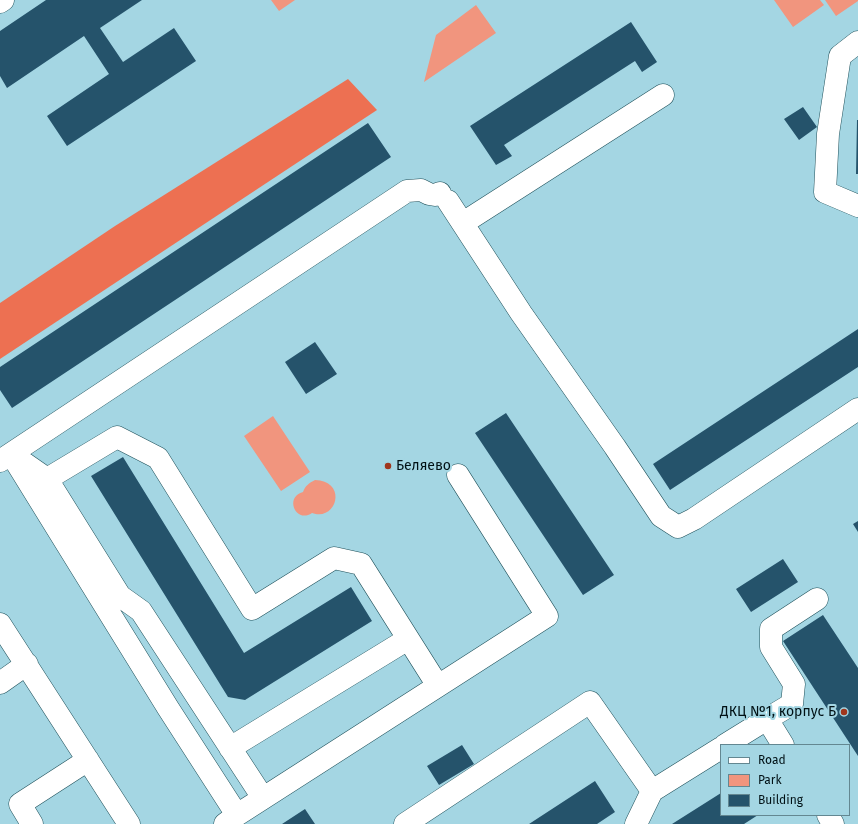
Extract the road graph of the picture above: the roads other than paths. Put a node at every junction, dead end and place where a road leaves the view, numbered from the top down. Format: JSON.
{"nodes":[{"id":1,"x":3,"y":0,"type":"edge"},
{"id":2,"x":0,"y":2,"type":"edge"},
{"id":3,"x":858,"y":42,"type":"edge"},
{"id":4,"x":663,"y":95,"type":"dead end"},
{"id":5,"x":858,"y":206,"type":"edge"},
{"id":6,"x":463,"y":223,"type":"junction"},
{"id":7,"x":858,"y":409,"type":"edge"},
{"id":8,"x":5,"y":458,"type":"edge"},
{"id":9,"x":458,"y":475,"type":"dead end"},
{"id":10,"x":47,"y":479,"type":"junction"},
{"id":11,"x":817,"y":599,"type":"dead end"},
{"id":12,"x":0,"y":624,"type":"edge"},
{"id":13,"x":408,"y":639,"type":"junction"},
{"id":14,"x":27,"y":664,"type":"junction"},
{"id":15,"x":0,"y":683,"type":"edge"},
{"id":16,"x":438,"y":686,"type":"junction"},
{"id":17,"x":767,"y":719,"type":"junction"},
{"id":18,"x":727,"y":744,"type":"edge"},
{"id":19,"x":782,"y":744,"type":"edge"},
{"id":20,"x":230,"y":748,"type":"junction"},
{"id":21,"x":720,"y":749,"type":"edge"},
{"id":22,"x":88,"y":760,"type":"junction"},
{"id":23,"x":652,"y":790,"type":"junction"},
{"id":24,"x":263,"y":798,"type":"junction"},
{"id":25,"x":231,"y":820,"type":"edge"},
{"id":26,"x":32,"y":824,"type":"edge"},
{"id":27,"x":129,"y":824,"type":"edge"},
{"id":28,"x":405,"y":824,"type":"edge"},
{"id":29,"x":636,"y":824,"type":"edge"}],
"edges":[{"from":1,"to":2,"type":"lane"},
{"from":3,"to":5,"type":"lane"},
{"from":4,"to":6,"type":"lane"},
{"from":6,"to":7,"type":"lane"},
{"from":6,"to":8,"type":"lane"},
{"from":8,"to":10,"type":"lane"},
{"from":8,"to":25,"type":"lane"},
{"from":9,"to":16,"type":"lane"},
{"from":10,"to":13,"type":"lane"},
{"from":10,"to":20,"type":"lane"},
{"from":11,"to":17,"type":"lane"},
{"from":12,"to":14,"type":"lane"},
{"from":13,"to":16,"type":"lane"},
{"from":13,"to":20,"type":"lane"},
{"from":14,"to":15,"type":"lane"},
{"from":14,"to":22,"type":"lane"},
{"from":16,"to":24,"type":"lane"},
{"from":17,"to":18,"type":"lane"},
{"from":17,"to":19,"type":"lane"},
{"from":20,"to":24,"type":"lane"},
{"from":21,"to":23,"type":"lane"},
{"from":22,"to":26,"type":"lane"},
{"from":22,"to":27,"type":"lane"},
{"from":23,"to":28,"type":"lane"},
{"from":23,"to":29,"type":"lane"},
{"from":24,"to":25,"type":"lane"}]}
